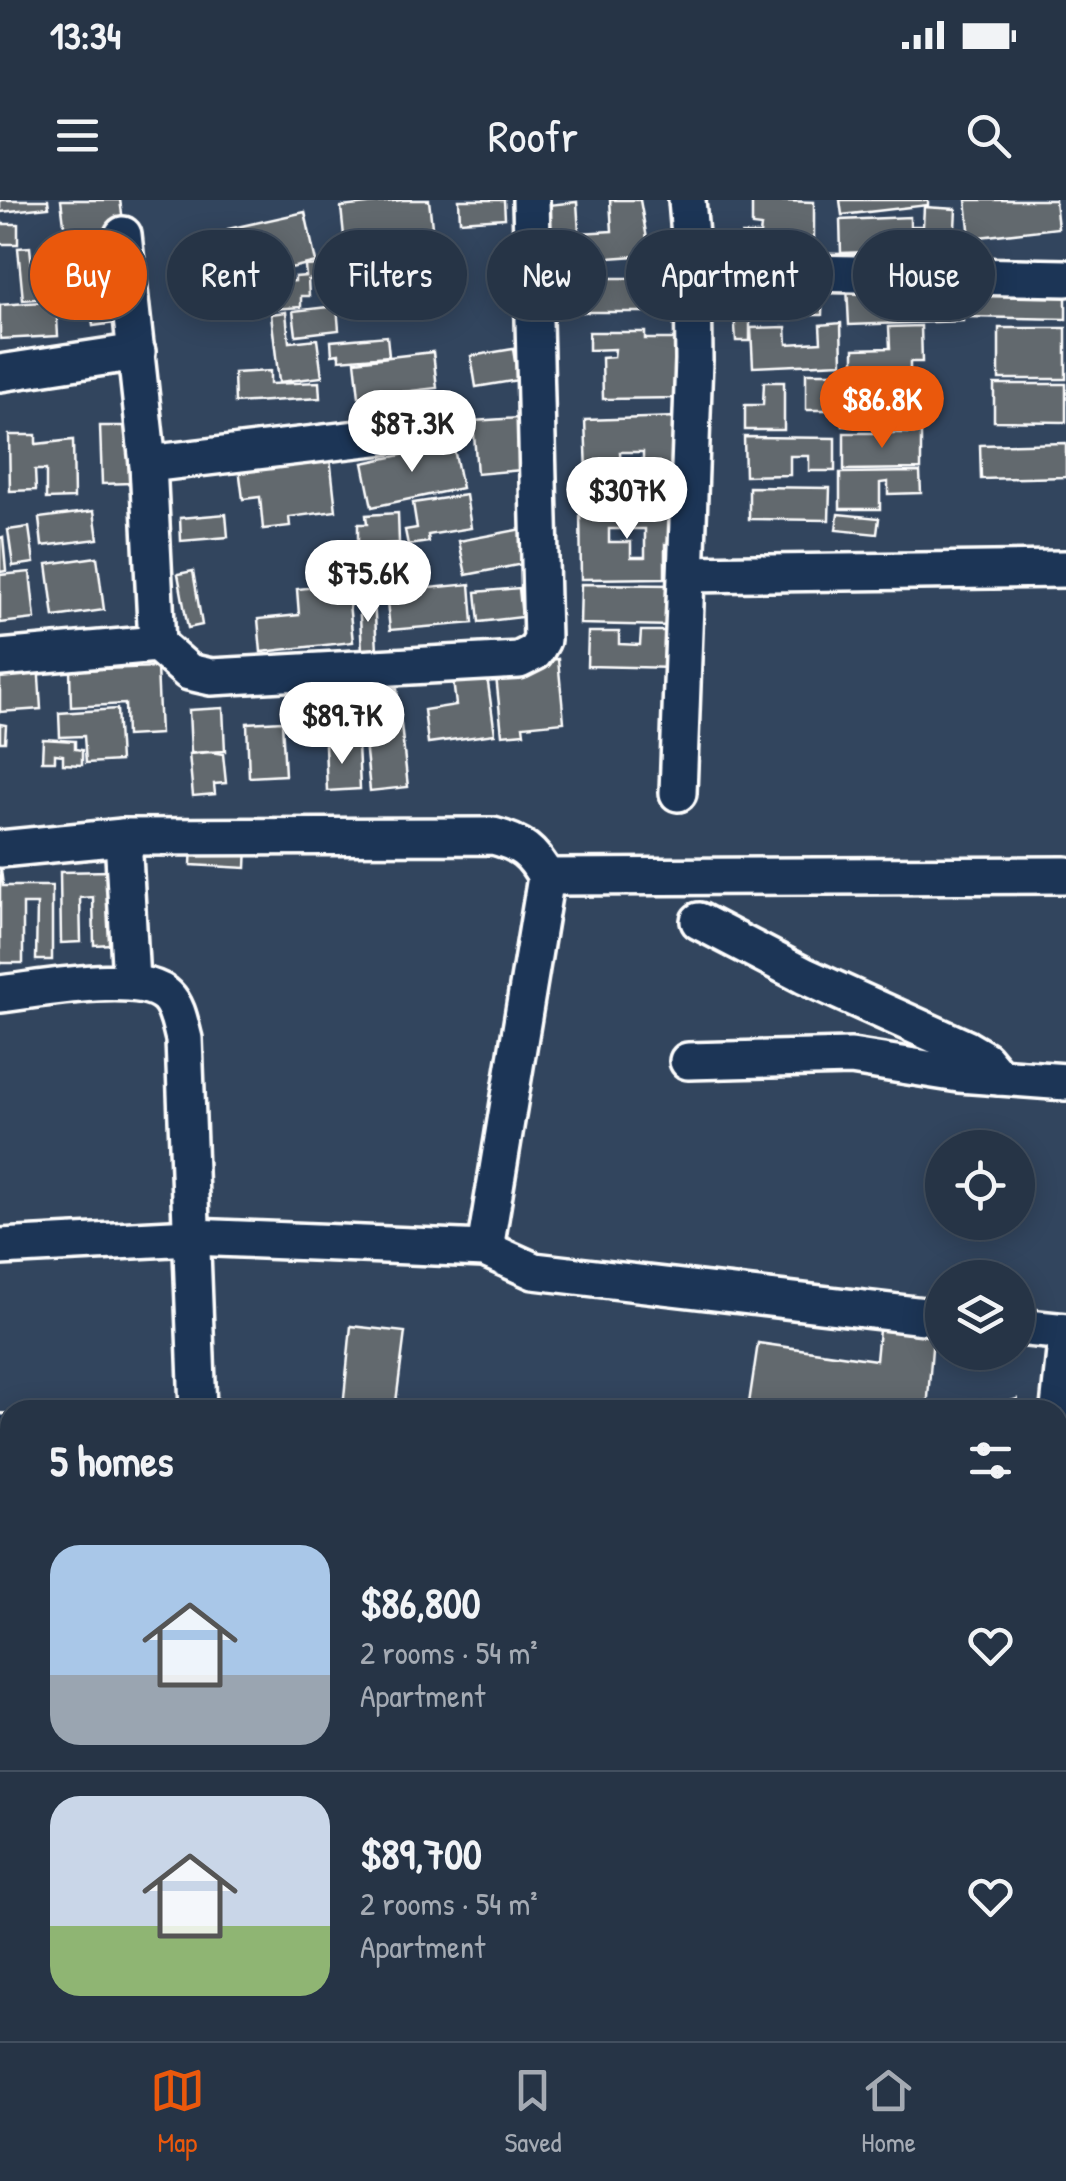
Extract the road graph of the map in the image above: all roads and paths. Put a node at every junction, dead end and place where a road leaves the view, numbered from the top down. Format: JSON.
{"nodes":[{"id":1,"x":531,"y":200,"type":"edge"},
{"id":2,"x":687,"y":200,"type":"edge"},
{"id":3,"x":690,"y":230,"type":"edge"},
{"id":4,"x":833,"y":273,"type":"edge"},
{"id":5,"x":1066,"y":278,"type":"edge"},
{"id":6,"x":133,"y":320,"type":"edge"},
{"id":7,"x":692,"y":320,"type":"edge"},
{"id":8,"x":137,"y":352,"type":"junction"},
{"id":9,"x":0,"y":374,"type":"edge"},
{"id":10,"x":383,"y":436,"type":"dead end"},
{"id":11,"x":148,"y":464,"type":"junction"},
{"id":12,"x":1066,"y":569,"type":"edge"},
{"id":13,"x":686,"y":574,"type":"junction"},
{"id":14,"x":157,"y":644,"type":"junction"},
{"id":15,"x":0,"y":658,"type":"edge"},
{"id":16,"x":678,"y":793,"type":"dead end"},
{"id":17,"x":123,"y":836,"type":"junction"},
{"id":18,"x":0,"y":848,"type":"edge"},
{"id":19,"x":1066,"y":875,"type":"edge"},
{"id":20,"x":546,"y":877,"type":"junction"},
{"id":21,"x":699,"y":921,"type":"dead end"},
{"id":22,"x":130,"y":982,"type":"junction"},
{"id":23,"x":0,"y":994,"type":"edge"},
{"id":24,"x":688,"y":1061,"type":"dead end"},
{"id":25,"x":999,"y":1077,"type":"junction"},
{"id":26,"x":1066,"y":1082,"type":"edge"},
{"id":27,"x":191,"y":1237,"type":"junction"},
{"id":28,"x":0,"y":1247,"type":"edge"},
{"id":29,"x":486,"y":1249,"type":"junction"},
{"id":30,"x":925,"y":1316,"type":"edge"},
{"id":31,"x":1035,"y":1329,"type":"edge"},
{"id":32,"x":1066,"y":1332,"type":"edge"},
{"id":33,"x":1066,"y":1342,"type":"edge"},
{"id":34,"x":198,"y":1400,"type":"edge"},
{"id":35,"x":1060,"y":1400,"type":"edge"}],
"edges":[{"from":1,"to":14,"type":"street"},
{"from":2,"to":3,"type":"street"},
{"from":4,"to":5,"type":"street"},
{"from":6,"to":8,"type":"street"},
{"from":7,"to":13,"type":"street"},
{"from":8,"to":9,"type":"street"},
{"from":8,"to":11,"type":"street"},
{"from":10,"to":11,"type":"street"},
{"from":11,"to":14,"type":"street"},
{"from":12,"to":13,"type":"street"},
{"from":13,"to":16,"type":"street"},
{"from":14,"to":15,"type":"street"},
{"from":17,"to":18,"type":"street"},
{"from":17,"to":20,"type":"street"},
{"from":17,"to":22,"type":"street"},
{"from":19,"to":20,"type":"street"},
{"from":20,"to":29,"type":"street"},
{"from":21,"to":25,"type":"street"},
{"from":22,"to":23,"type":"street"},
{"from":22,"to":27,"type":"street"},
{"from":24,"to":25,"type":"street"},
{"from":25,"to":26,"type":"street"},
{"from":27,"to":28,"type":"street"},
{"from":27,"to":29,"type":"street"},
{"from":27,"to":34,"type":"street"},
{"from":29,"to":30,"type":"street"},
{"from":31,"to":32,"type":"street"},
{"from":33,"to":35,"type":"street"}]}
